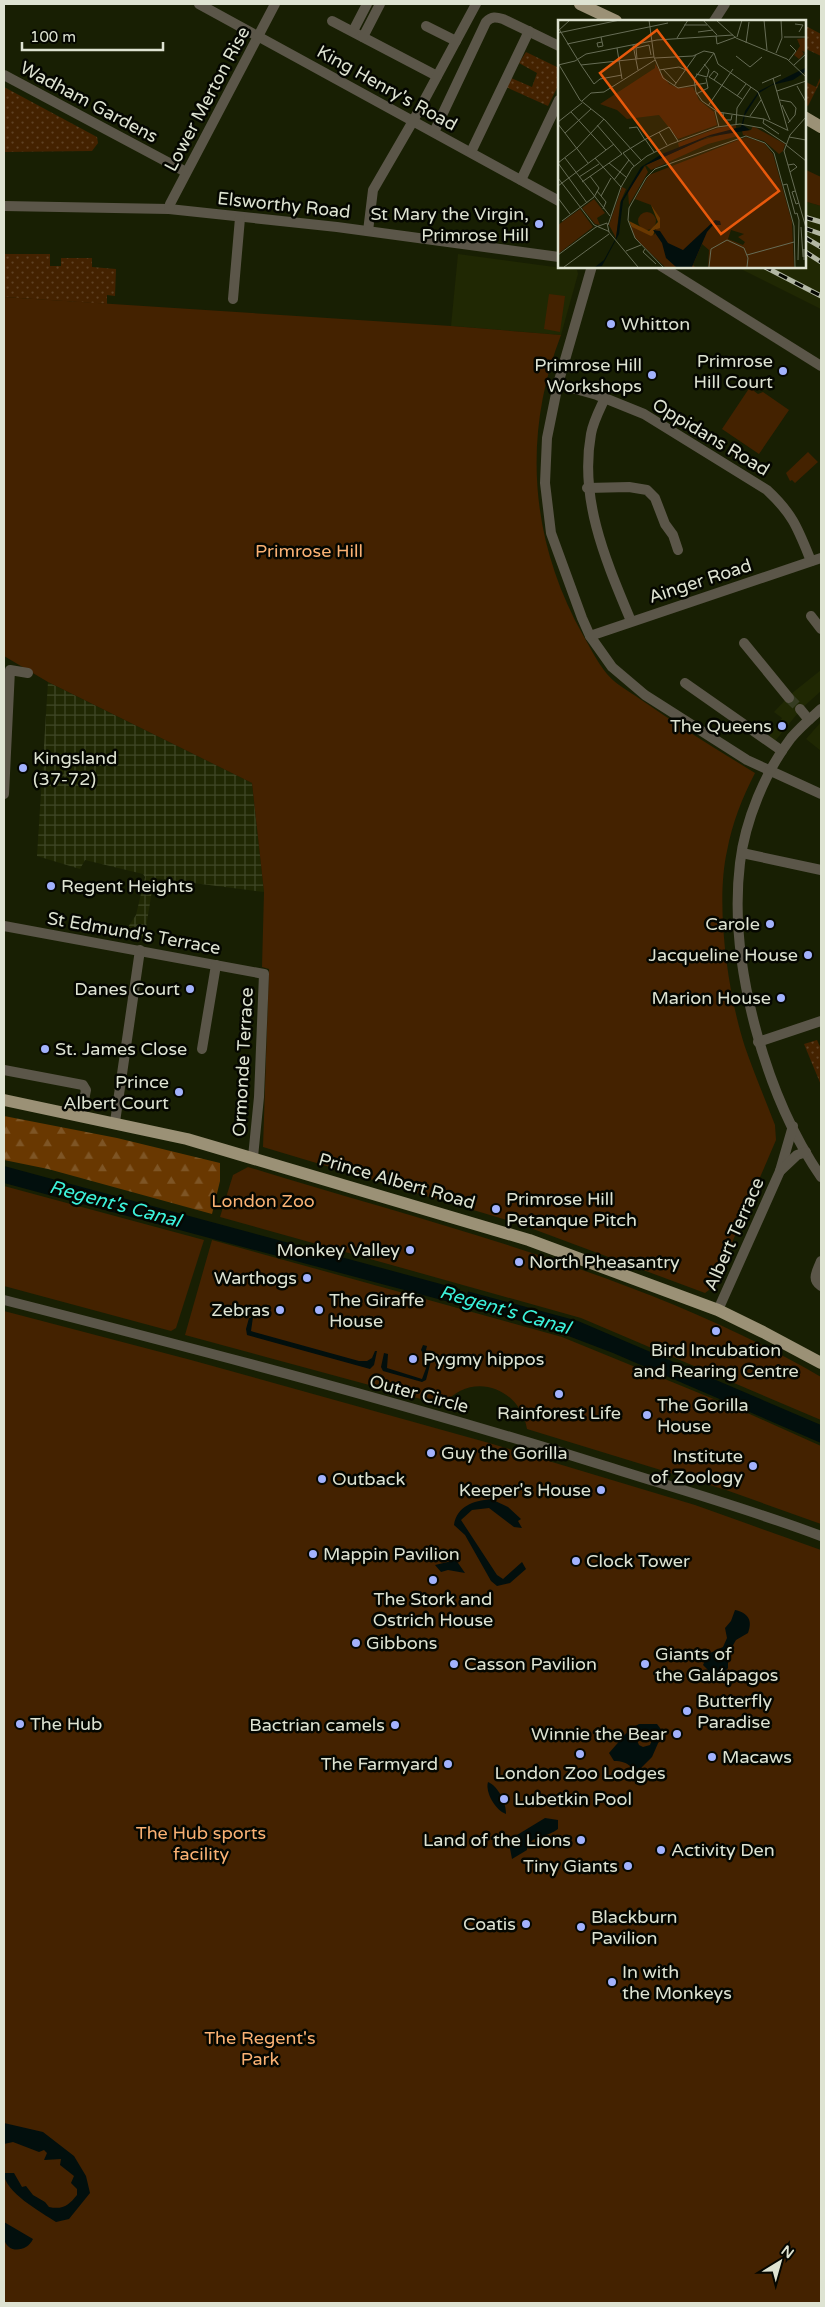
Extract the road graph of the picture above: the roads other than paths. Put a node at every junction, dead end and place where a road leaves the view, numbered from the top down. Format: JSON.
{"nodes":[{"id":1,"x":199,"y":4,"type":"edge"},
{"id":2,"x":275,"y":4,"type":"edge"},
{"id":3,"x":367,"y":4,"type":"edge"},
{"id":4,"x":380,"y":4,"type":"edge"},
{"id":5,"x":476,"y":4,"type":"edge"},
{"id":6,"x":580,"y":4,"type":"edge"},
{"id":7,"x":725,"y":4,"type":"edge"},
{"id":8,"x":614,"y":20,"type":"edge"},
{"id":9,"x":715,"y":20,"type":"edge"},
{"id":10,"x":332,"y":21,"type":"dead end"},
{"id":11,"x":426,"y":26,"type":"dead end"},
{"id":12,"x":352,"y":31,"type":"junction"},
{"id":13,"x":528,"y":31,"type":"junction"},
{"id":14,"x":258,"y":36,"type":"junction"},
{"id":15,"x":363,"y":37,"type":"junction"},
{"id":16,"x":456,"y":41,"type":"junction"},
{"id":17,"x":558,"y":46,"type":"edge"},
{"id":18,"x":4,"y":75,"type":"edge"},
{"id":19,"x":437,"y":76,"type":"junction"},
{"id":20,"x":558,"y":102,"type":"edge"},
{"id":21,"x":805,"y":118,"type":"edge"},
{"id":22,"x":413,"y":121,"type":"junction"},
{"id":23,"x":821,"y":127,"type":"edge"},
{"id":24,"x":434,"y":132,"type":"junction"},
{"id":25,"x":471,"y":152,"type":"junction"},
{"id":26,"x":186,"y":172,"type":"junction"},
{"id":27,"x":521,"y":180,"type":"junction"},
{"id":28,"x":558,"y":200,"type":"edge"},
{"id":29,"x":4,"y":206,"type":"edge"},
{"id":30,"x":169,"y":209,"type":"junction"},
{"id":31,"x":240,"y":218,"type":"junction"},
{"id":32,"x":368,"y":231,"type":"junction"},
{"id":33,"x":558,"y":257,"type":"edge"},
{"id":34,"x":591,"y":268,"type":"edge"},
{"id":35,"x":664,"y":268,"type":"edge"},
{"id":36,"x":233,"y":299,"type":"dead end"},
{"id":37,"x":821,"y":366,"type":"edge"},
{"id":38,"x":558,"y":384,"type":"junction"},
{"id":39,"x":605,"y":398,"type":"junction"},
{"id":40,"x":587,"y":488,"type":"junction"},
{"id":41,"x":678,"y":550,"type":"dead end"},
{"id":42,"x":821,"y":558,"type":"edge"},
{"id":43,"x":811,"y":561,"type":"junction"},
{"id":44,"x":811,"y":616,"type":"dead end"},
{"id":45,"x":630,"y":621,"type":"junction"},
{"id":46,"x":821,"y":629,"type":"edge"},
{"id":47,"x":590,"y":636,"type":"junction"},
{"id":48,"x":744,"y":643,"type":"dead end"},
{"id":49,"x":28,"y":673,"type":"dead end"},
{"id":50,"x":685,"y":683,"type":"dead end"},
{"id":51,"x":789,"y":698,"type":"tunnel mouth"},
{"id":52,"x":800,"y":709,"type":"tunnel mouth"},
{"id":53,"x":821,"y":709,"type":"edge"},
{"id":54,"x":809,"y":720,"type":"junction"},
{"id":55,"x":782,"y":751,"type":"junction"},
{"id":56,"x":770,"y":771,"type":"junction"},
{"id":57,"x":4,"y":794,"type":"edge"},
{"id":58,"x":821,"y":794,"type":"edge"},
{"id":59,"x":742,"y":853,"type":"junction"},
{"id":60,"x":821,"y":870,"type":"edge"},
{"id":61,"x":4,"y":926,"type":"edge"},
{"id":62,"x":140,"y":950,"type":"junction"},
{"id":63,"x":216,"y":965,"type":"junction"},
{"id":64,"x":258,"y":973,"type":"joint"},
{"id":65,"x":821,"y":1021,"type":"edge"},
{"id":66,"x":758,"y":1042,"type":"junction"},
{"id":67,"x":202,"y":1049,"type":"dead end"},
{"id":68,"x":4,"y":1070,"type":"edge"},
{"id":69,"x":4,"y":1100,"type":"edge"},
{"id":70,"x":81,"y":1115,"type":"junction"},
{"id":71,"x":115,"y":1122,"type":"junction"},
{"id":72,"x":793,"y":1126,"type":"junction"},
{"id":73,"x":806,"y":1152,"type":"junction"},
{"id":74,"x":253,"y":1157,"type":"junction"},
{"id":75,"x":780,"y":1171,"type":"junction"},
{"id":76,"x":821,"y":1177,"type":"edge"},
{"id":77,"x":821,"y":1262,"type":"edge"},
{"id":78,"x":821,"y":1286,"type":"edge"},
{"id":79,"x":4,"y":1300,"type":"edge"},
{"id":80,"x":718,"y":1310,"type":"junction"},
{"id":81,"x":821,"y":1364,"type":"edge"},
{"id":82,"x":821,"y":1536,"type":"edge"}],
"edges":[{"from":1,"to":14,"type":"street","name":"King Henry's Road"},
{"from":2,"to":14,"type":"street","name":"Lower Merton Rise"},
{"from":3,"to":12,"type":"street"},
{"from":4,"to":15,"type":"street"},
{"from":5,"to":16,"type":"street"},
{"from":6,"to":8,"type":"main road"},
{"from":7,"to":9,"type":"street"},
{"from":10,"to":12,"type":"street"},
{"from":11,"to":16,"type":"street"},
{"from":12,"to":15,"type":"street"},
{"from":13,"to":17,"type":"street"},
{"from":13,"to":24,"type":"street"},
{"from":13,"to":25,"type":"street"},
{"from":14,"to":22,"type":"street","name":"King Henry's Road"},
{"from":14,"to":26,"type":"street","name":"Lower Merton Rise"},
{"from":15,"to":19,"type":"street"},
{"from":16,"to":19,"type":"street"},
{"from":18,"to":26,"type":"street","name":"Wadham Gardens"},
{"from":19,"to":22,"type":"street"},
{"from":20,"to":27,"type":"street"},
{"from":21,"to":23,"type":"main road"},
{"from":22,"to":24,"type":"street","name":"King Henry's Road"},
{"from":22,"to":32,"type":"street"},
{"from":24,"to":25,"type":"street","name":"King Henry's Road"},
{"from":25,"to":27,"type":"street","name":"King Henry's Road"},
{"from":26,"to":30,"type":"street","name":"Lower Merton Rise"},
{"from":27,"to":28,"type":"street","name":"King Henry's Road"},
{"from":29,"to":30,"type":"street","name":"Elsworthy Road"},
{"from":30,"to":31,"type":"street","name":"Elsworthy Road"},
{"from":31,"to":32,"type":"street","name":"Elsworthy Road"},
{"from":31,"to":36,"type":"street"},
{"from":32,"to":33,"type":"street","name":"Elsworthy Road"},
{"from":34,"to":38,"type":"street"},
{"from":35,"to":37,"type":"street"},
{"from":38,"to":39,"type":"street","name":"Oppidans Road"},
{"from":38,"to":47,"type":"street"},
{"from":39,"to":40,"type":"street"},
{"from":39,"to":43,"type":"street","name":"Oppidans Road"},
{"from":40,"to":41,"type":"street"},
{"from":40,"to":45,"type":"street"},
{"from":42,"to":43,"type":"street","name":"Ainger Road"},
{"from":43,"to":45,"type":"street","name":"Ainger Road"},
{"from":44,"to":46,"type":"street"},
{"from":45,"to":47,"type":"street","name":"Ainger Road"},
{"from":47,"to":56,"type":"street"},
{"from":48,"to":51,"type":"street"},
{"from":49,"to":57,"type":"street"},
{"from":50,"to":55,"type":"street"},
{"from":52,"to":54,"type":"street"},
{"from":53,"to":54,"type":"street"},
{"from":54,"to":55,"type":"street"},
{"from":55,"to":56,"type":"street"},
{"from":56,"to":58,"type":"street"},
{"from":56,"to":59,"type":"street"},
{"from":59,"to":60,"type":"street"},
{"from":59,"to":66,"type":"street"},
{"from":61,"to":62,"type":"street","name":"St Edmund's Terrace"},
{"from":62,"to":63,"type":"street","name":"St Edmund's Terrace"},
{"from":62,"to":71,"type":"street"},
{"from":63,"to":64,"type":"street","name":"St Edmund's Terrace"},
{"from":63,"to":67,"type":"street"},
{"from":64,"to":74,"type":"street","name":"Ormonde Terrace"},
{"from":65,"to":66,"type":"street"},
{"from":66,"to":72,"type":"street"},
{"from":68,"to":70,"type":"street"},
{"from":69,"to":70,"type":"main road","name":"Prince Albert Road"},
{"from":70,"to":71,"type":"main road","name":"Prince Albert Road"},
{"from":71,"to":74,"type":"main road","name":"Prince Albert Road"},
{"from":72,"to":73,"type":"street"},
{"from":72,"to":75,"type":"street","name":"Albert Terrace"},
{"from":73,"to":75,"type":"street","name":"Albert Terrace"},
{"from":73,"to":76,"type":"street"},
{"from":74,"to":80,"type":"main road","name":"Prince Albert Road"},
{"from":75,"to":80,"type":"street","name":"Albert Terrace"},
{"from":77,"to":78,"type":"street"},
{"from":79,"to":82,"type":"street","name":"Outer Circle"},
{"from":80,"to":81,"type":"main road","name":"Prince Albert Road"}]}
